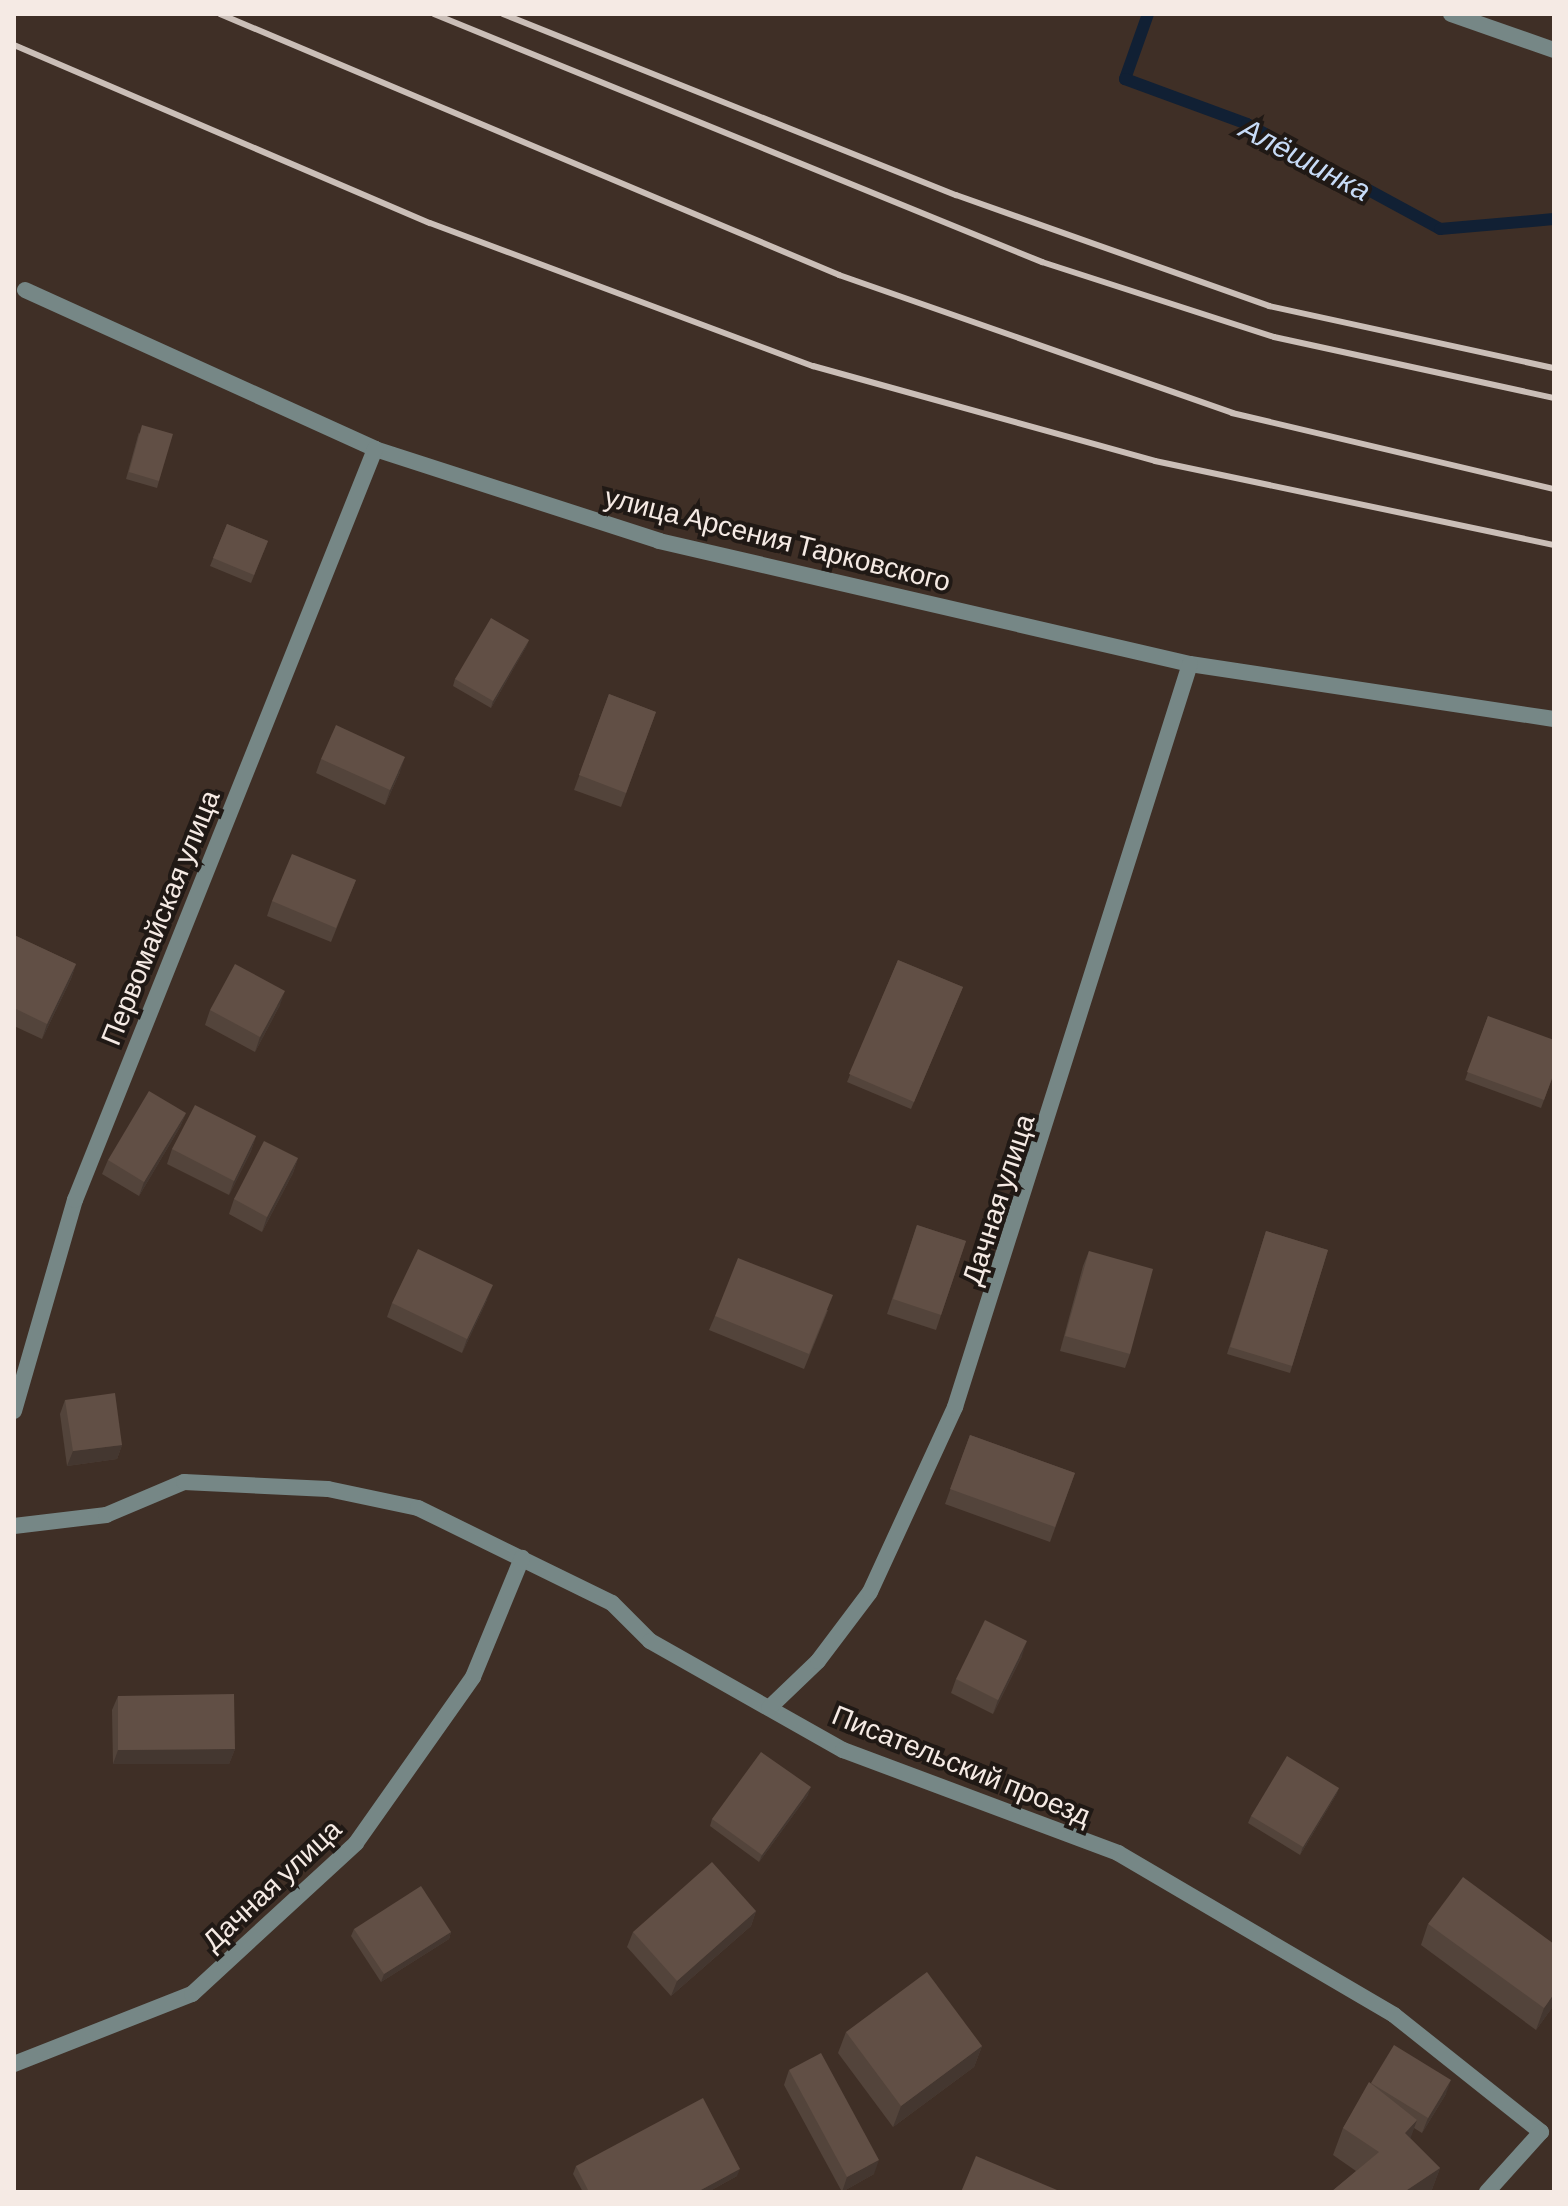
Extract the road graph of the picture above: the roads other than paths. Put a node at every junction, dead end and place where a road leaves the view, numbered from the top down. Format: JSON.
{"nodes":[{"id":1,"x":1451,"y":14,"type":"edge"},
{"id":2,"x":1554,"y":50,"type":"edge"},
{"id":3,"x":25,"y":290,"type":"dead end"},
{"id":4,"x":375,"y":449,"type":"junction"},
{"id":5,"x":1190,"y":664,"type":"junction"},
{"id":6,"x":1554,"y":719,"type":"edge"},
{"id":7,"x":14,"y":1411,"type":"edge"},
{"id":8,"x":14,"y":1526,"type":"edge"},
{"id":9,"x":522,"y":1558,"type":"junction"},
{"id":10,"x":769,"y":1708,"type":"junction"},
{"id":11,"x":14,"y":2064,"type":"edge"},
{"id":12,"x":1487,"y":2192,"type":"edge"}],
"edges":[{"from":1,"to":2,"type":"street"},
{"from":3,"to":4,"type":"street","name":"улица Арсения Тарковского"},
{"from":4,"to":5,"type":"street","name":"улица Арсения Тарковского"},
{"from":4,"to":7,"type":"street","name":"Первомайская улица"},
{"from":5,"to":6,"type":"street","name":"улица Арсения Тарковского"},
{"from":5,"to":10,"type":"street","name":"Дачная улица"},
{"from":8,"to":9,"type":"street","name":"Писательский проезд"},
{"from":9,"to":10,"type":"street","name":"Писательский проезд"},
{"from":9,"to":11,"type":"street","name":"Дачная улица"},
{"from":10,"to":12,"type":"street","name":"Писательский проезд"}]}
